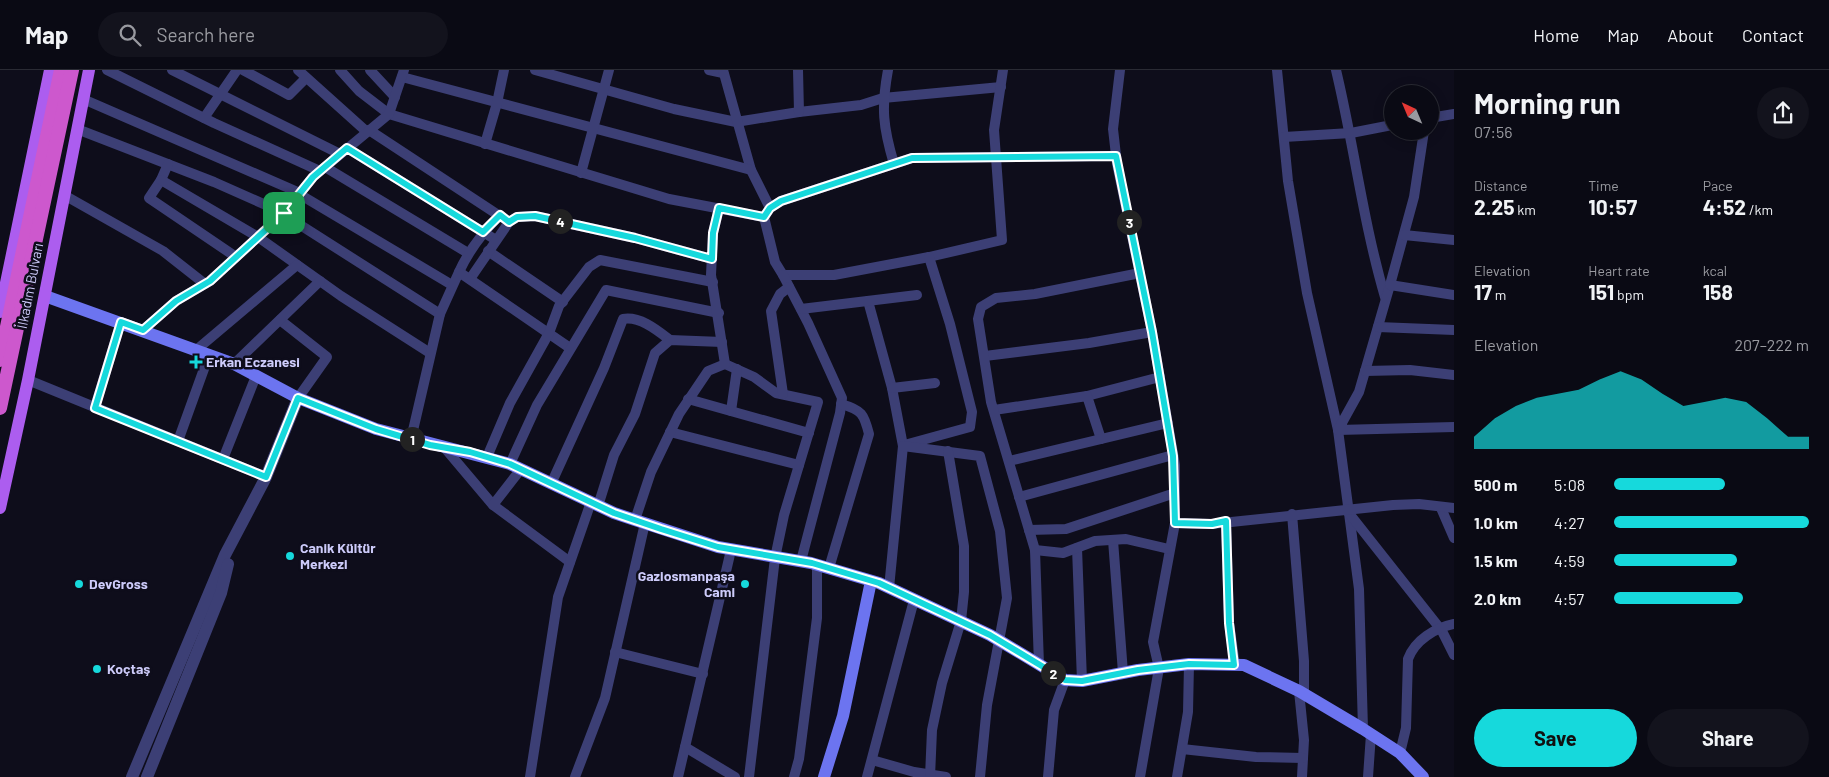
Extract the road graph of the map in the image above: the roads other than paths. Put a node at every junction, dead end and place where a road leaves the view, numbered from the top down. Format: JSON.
{"nodes":[{"id":1,"x":50,"y":70,"type":"edge"},
{"id":2,"x":61,"y":70,"type":"edge"},
{"id":3,"x":72,"y":70,"type":"edge"},
{"id":4,"x":89,"y":70,"type":"edge"},
{"id":5,"x":107,"y":70,"type":"edge"},
{"id":6,"x":172,"y":70,"type":"edge"},
{"id":7,"x":237,"y":70,"type":"edge"},
{"id":8,"x":243,"y":70,"type":"edge"},
{"id":9,"x":298,"y":70,"type":"edge"},
{"id":10,"x":340,"y":70,"type":"edge"},
{"id":11,"x":370,"y":70,"type":"edge"},
{"id":12,"x":504,"y":70,"type":"edge"},
{"id":13,"x":535,"y":70,"type":"edge"},
{"id":14,"x":609,"y":70,"type":"edge"},
{"id":15,"x":709,"y":70,"type":"edge"},
{"id":16,"x":798,"y":70,"type":"edge"},
{"id":17,"x":888,"y":70,"type":"edge"},
{"id":18,"x":1003,"y":70,"type":"edge"},
{"id":19,"x":1120,"y":70,"type":"edge"},
{"id":20,"x":1277,"y":70,"type":"edge"},
{"id":21,"x":1336,"y":70,"type":"edge"},
{"id":22,"x":723,"y":72,"type":"edge"},
{"id":23,"x":403,"y":74,"type":"edge"},
{"id":24,"x":306,"y":78,"type":"junction"},
{"id":25,"x":1001,"y":87,"type":"junction"},
{"id":26,"x":604,"y":89,"type":"junction"},
{"id":27,"x":220,"y":94,"type":"junction"},
{"id":28,"x":395,"y":97,"type":"junction"},
{"id":29,"x":883,"y":98,"type":"junction"},
{"id":30,"x":83,"y":99,"type":"junction"},
{"id":31,"x":497,"y":104,"type":"junction"},
{"id":32,"x":800,"y":112,"type":"junction"},
{"id":33,"x":389,"y":114,"type":"junction"},
{"id":34,"x":1454,"y":114,"type":"edge"},
{"id":35,"x":1439,"y":116,"type":"edge"},
{"id":36,"x":204,"y":118,"type":"junction"},
{"id":37,"x":736,"y":122,"type":"junction"},
{"id":38,"x":1384,"y":127,"type":"edge"},
{"id":39,"x":77,"y":130,"type":"junction"},
{"id":40,"x":594,"y":130,"type":"junction"},
{"id":41,"x":368,"y":131,"type":"junction"},
{"id":42,"x":1351,"y":133,"type":"junction"},
{"id":43,"x":1284,"y":137,"type":"junction"},
{"id":44,"x":1423,"y":140,"type":"edge"},
{"id":45,"x":484,"y":144,"type":"junction"},
{"id":46,"x":344,"y":151,"type":"junction"},
{"id":47,"x":1116,"y":156,"type":"junction"},
{"id":48,"x":996,"y":157,"type":"junction"},
{"id":49,"x":168,"y":164,"type":"junction"},
{"id":50,"x":894,"y":164,"type":"junction"},
{"id":51,"x":322,"y":169,"type":"junction"},
{"id":52,"x":751,"y":170,"type":"junction"},
{"id":53,"x":581,"y":174,"type":"junction"},
{"id":54,"x":162,"y":180,"type":"junction"},
{"id":55,"x":300,"y":193,"type":"junction"},
{"id":56,"x":64,"y":195,"type":"junction"},
{"id":57,"x":719,"y":208,"type":"junction"},
{"id":58,"x":768,"y":212,"type":"junction"},
{"id":59,"x":283,"y":213,"type":"junction"},
{"id":60,"x":500,"y":215,"type":"junction"},
{"id":61,"x":509,"y":222,"type":"junction"},
{"id":62,"x":483,"y":232,"type":"junction"},
{"id":63,"x":1404,"y":235,"type":"junction"},
{"id":64,"x":258,"y":237,"type":"junction"},
{"id":65,"x":496,"y":240,"type":"junction"},
{"id":66,"x":1454,"y":240,"type":"edge"},
{"id":67,"x":488,"y":251,"type":"junction"},
{"id":68,"x":468,"y":253,"type":"junction"},
{"id":69,"x":236,"y":257,"type":"junction"},
{"id":70,"x":929,"y":257,"type":"junction"},
{"id":71,"x":712,"y":259,"type":"junction"},
{"id":72,"x":297,"y":265,"type":"junction"},
{"id":73,"x":459,"y":272,"type":"junction"},
{"id":74,"x":1140,"y":273,"type":"junction"},
{"id":75,"x":783,"y":276,"type":"junction"},
{"id":76,"x":470,"y":279,"type":"junction"},
{"id":77,"x":3,"y":281,"type":"edge"},
{"id":78,"x":320,"y":281,"type":"junction"},
{"id":79,"x":713,"y":282,"type":"junction"},
{"id":80,"x":205,"y":284,"type":"junction"},
{"id":81,"x":452,"y":285,"type":"junction"},
{"id":82,"x":1390,"y":285,"type":"junction"},
{"id":83,"x":789,"y":288,"type":"junction"},
{"id":84,"x":917,"y":295,"type":"dead end"},
{"id":85,"x":1454,"y":295,"type":"edge"},
{"id":86,"x":44,"y":296,"type":"junction"},
{"id":87,"x":1385,"y":297,"type":"junction"},
{"id":88,"x":868,"y":301,"type":"junction"},
{"id":89,"x":563,"y":302,"type":"junction"},
{"id":90,"x":801,"y":309,"type":"junction"},
{"id":91,"x":0,"y":312,"type":"edge"},
{"id":92,"x":719,"y":313,"type":"junction"},
{"id":93,"x":440,"y":314,"type":"junction"},
{"id":94,"x":280,"y":320,"type":"junction"},
{"id":95,"x":121,"y":322,"type":"junction"},
{"id":96,"x":1378,"y":327,"type":"junction"},
{"id":97,"x":143,"y":330,"type":"junction"},
{"id":98,"x":1454,"y":330,"type":"edge"},
{"id":99,"x":1152,"y":332,"type":"junction"},
{"id":100,"x":549,"y":333,"type":"junction"},
{"id":101,"x":670,"y":340,"type":"junction"},
{"id":102,"x":722,"y":342,"type":"junction"},
{"id":103,"x":570,"y":348,"type":"junction"},
{"id":104,"x":195,"y":351,"type":"junction"},
{"id":105,"x":430,"y":353,"type":"junction"},
{"id":106,"x":209,"y":355,"type":"junction"},
{"id":107,"x":985,"y":356,"type":"junction"},
{"id":108,"x":0,"y":360,"type":"edge"},
{"id":109,"x":234,"y":364,"type":"junction"},
{"id":110,"x":725,"y":364,"type":"junction"},
{"id":111,"x":737,"y":369,"type":"junction"},
{"id":112,"x":1365,"y":371,"type":"junction"},
{"id":113,"x":1454,"y":375,"type":"edge"},
{"id":114,"x":256,"y":376,"type":"junction"},
{"id":115,"x":1160,"y":377,"type":"junction"},
{"id":116,"x":28,"y":380,"type":"junction"},
{"id":117,"x":935,"y":383,"type":"dead end"},
{"id":118,"x":892,"y":388,"type":"junction"},
{"id":119,"x":783,"y":394,"type":"junction"},
{"id":120,"x":1087,"y":396,"type":"junction"},
{"id":121,"x":298,"y":398,"type":"junction"},
{"id":122,"x":688,"y":399,"type":"junction"},
{"id":123,"x":841,"y":404,"type":"junction"},
{"id":124,"x":0,"y":408,"type":"edge"},
{"id":125,"x":95,"y":408,"type":"junction"},
{"id":126,"x":994,"y":410,"type":"junction"},
{"id":127,"x":731,"y":411,"type":"junction"},
{"id":128,"x":1168,"y":423,"type":"junction"},
{"id":129,"x":1454,"y":427,"type":"edge"},
{"id":130,"x":1338,"y":430,"type":"junction"},
{"id":131,"x":670,"y":432,"type":"junction"},
{"id":132,"x":808,"y":433,"type":"junction"},
{"id":133,"x":411,"y":439,"type":"junction"},
{"id":134,"x":1101,"y":439,"type":"junction"},
{"id":135,"x":178,"y":441,"type":"junction"},
{"id":136,"x":903,"y":446,"type":"junction"},
{"id":137,"x":444,"y":447,"type":"junction"},
{"id":138,"x":948,"y":451,"type":"junction"},
{"id":139,"x":1173,"y":456,"type":"junction"},
{"id":140,"x":487,"y":457,"type":"junction"},
{"id":141,"x":223,"y":459,"type":"junction"},
{"id":142,"x":1009,"y":461,"type":"junction"},
{"id":143,"x":799,"y":465,"type":"junction"},
{"id":144,"x":516,"y":467,"type":"junction"},
{"id":145,"x":266,"y":477,"type":"junction"},
{"id":146,"x":552,"y":484,"type":"junction"},
{"id":147,"x":1175,"y":493,"type":"junction"},
{"id":148,"x":1019,"y":497,"type":"junction"},
{"id":149,"x":594,"y":504,"type":"junction"},
{"id":150,"x":493,"y":505,"type":"junction"},
{"id":151,"x":0,"y":508,"type":"edge"},
{"id":152,"x":1441,"y":508,"type":"junction"},
{"id":153,"x":1454,"y":508,"type":"edge"},
{"id":154,"x":1348,"y":511,"type":"junction"},
{"id":155,"x":1292,"y":514,"type":"junction"},
{"id":156,"x":1226,"y":521,"type":"junction"},
{"id":157,"x":640,"y":522,"type":"junction"},
{"id":158,"x":1175,"y":523,"type":"junction"},
{"id":159,"x":1029,"y":530,"type":"junction"},
{"id":160,"x":235,"y":533,"type":"junction"},
{"id":161,"x":1454,"y":538,"type":"edge"},
{"id":162,"x":1114,"y":540,"type":"junction"},
{"id":163,"x":1076,"y":548,"type":"junction"},
{"id":164,"x":731,"y":550,"type":"junction"},
{"id":165,"x":1035,"y":550,"type":"junction"},
{"id":166,"x":1169,"y":550,"type":"junction"},
{"id":167,"x":775,"y":558,"type":"junction"},
{"id":168,"x":570,"y":562,"type":"junction"},
{"id":169,"x":800,"y":562,"type":"junction"},
{"id":170,"x":823,"y":566,"type":"junction"},
{"id":171,"x":871,"y":581,"type":"junction"},
{"id":172,"x":889,"y":588,"type":"junction"},
{"id":173,"x":914,"y":600,"type":"junction"},
{"id":174,"x":961,"y":621,"type":"junction"},
{"id":175,"x":1454,"y":624,"type":"edge"},
{"id":176,"x":1439,"y":627,"type":"junction"},
{"id":177,"x":1000,"y":641,"type":"junction"},
{"id":178,"x":615,"y":652,"type":"junction"},
{"id":179,"x":1454,"y":655,"type":"edge"},
{"id":180,"x":1040,"y":664,"type":"junction"},
{"id":181,"x":1189,"y":664,"type":"junction"},
{"id":182,"x":1234,"y":665,"type":"junction"},
{"id":183,"x":1159,"y":668,"type":"junction"},
{"id":184,"x":1123,"y":673,"type":"junction"},
{"id":185,"x":703,"y":674,"type":"junction"},
{"id":186,"x":1065,"y":680,"type":"junction"},
{"id":187,"x":1082,"y":681,"type":"junction"},
{"id":188,"x":1301,"y":692,"type":"junction"},
{"id":189,"x":1367,"y":731,"type":"junction"},
{"id":190,"x":685,"y":747,"type":"junction"},
{"id":191,"x":1182,"y":749,"type":"junction"},
{"id":192,"x":1400,"y":753,"type":"junction"},
{"id":193,"x":1302,"y":758,"type":"junction"},
{"id":194,"x":872,"y":760,"type":"junction"},
{"id":195,"x":930,"y":776,"type":"edge"},
{"id":196,"x":132,"y":777,"type":"edge"},
{"id":197,"x":147,"y":777,"type":"edge"},
{"id":198,"x":530,"y":777,"type":"edge"},
{"id":199,"x":575,"y":777,"type":"edge"},
{"id":200,"x":678,"y":777,"type":"edge"},
{"id":201,"x":735,"y":777,"type":"edge"},
{"id":202,"x":749,"y":777,"type":"edge"},
{"id":203,"x":794,"y":777,"type":"edge"},
{"id":204,"x":824,"y":777,"type":"edge"},
{"id":205,"x":867,"y":777,"type":"edge"},
{"id":206,"x":946,"y":777,"type":"edge"},
{"id":207,"x":980,"y":777,"type":"edge"},
{"id":208,"x":1048,"y":777,"type":"edge"},
{"id":209,"x":1140,"y":777,"type":"edge"},
{"id":210,"x":1177,"y":777,"type":"edge"},
{"id":211,"x":1302,"y":777,"type":"edge"},
{"id":212,"x":1368,"y":777,"type":"edge"},
{"id":213,"x":1423,"y":777,"type":"edge"}],
"edges":[{"from":1,"to":77,"type":"main road","name":"İlkadım Bulvarı"},
{"from":2,"to":108,"type":"highway","name":"İlkadım Bulvarı"},
{"from":3,"to":124,"type":"highway","name":"İlkadım Bulvarı"},
{"from":4,"to":30,"type":"main road","name":"İlkadım Bulvarı"},
{"from":5,"to":36,"type":"street"},
{"from":6,"to":27,"type":"street"},
{"from":7,"to":27,"type":"street"},
{"from":8,"to":24,"type":"street"},
{"from":9,"to":24,"type":"street"},
{"from":10,"to":33,"type":"street"},
{"from":11,"to":28,"type":"street"},
{"from":12,"to":31,"type":"street"},
{"from":13,"to":26,"type":"street"},
{"from":14,"to":26,"type":"street"},
{"from":15,"to":22,"type":"street"},
{"from":16,"to":32,"type":"street"},
{"from":17,"to":29,"type":"street"},
{"from":18,"to":25,"type":"street"},
{"from":19,"to":47,"type":"street"},
{"from":20,"to":43,"type":"street"},
{"from":21,"to":42,"type":"street"},
{"from":22,"to":37,"type":"street"},
{"from":23,"to":28,"type":"street"},
{"from":23,"to":31,"type":"street"},
{"from":24,"to":41,"type":"street"},
{"from":25,"to":29,"type":"street"},
{"from":25,"to":48,"type":"street"},
{"from":26,"to":37,"type":"street"},
{"from":26,"to":40,"type":"street"},
{"from":27,"to":36,"type":"street"},
{"from":27,"to":46,"type":"street"},
{"from":28,"to":33,"type":"street"},
{"from":29,"to":32,"type":"street"},
{"from":29,"to":50,"type":"street"},
{"from":30,"to":39,"type":"main road","name":"İlkadım Bulvarı"},
{"from":30,"to":55,"type":"street"},
{"from":31,"to":40,"type":"street"},
{"from":31,"to":45,"type":"street"},
{"from":32,"to":37,"type":"street"},
{"from":33,"to":41,"type":"street"},
{"from":33,"to":45,"type":"street"},
{"from":34,"to":35,"type":"street"},
{"from":36,"to":51,"type":"street"},
{"from":37,"to":52,"type":"street"},
{"from":38,"to":42,"type":"street"},
{"from":39,"to":49,"type":"street"},
{"from":39,"to":56,"type":"main road","name":"İlkadım Bulvarı"},
{"from":40,"to":52,"type":"street"},
{"from":40,"to":53,"type":"street"},
{"from":41,"to":46,"type":"street"},
{"from":41,"to":60,"type":"street"},
{"from":42,"to":43,"type":"street"},
{"from":42,"to":87,"type":"street"},
{"from":43,"to":130,"type":"street"},
{"from":44,"to":63,"type":"street"},
{"from":45,"to":53,"type":"street"},
{"from":46,"to":51,"type":"street"},
{"from":46,"to":62,"type":"street"},
{"from":47,"to":48,"type":"street"},
{"from":47,"to":74,"type":"street"},
{"from":48,"to":50,"type":"street"},
{"from":48,"to":70,"type":"street"},
{"from":49,"to":54,"type":"street"},
{"from":49,"to":59,"type":"street"},
{"from":50,"to":58,"type":"street"},
{"from":51,"to":55,"type":"street"},
{"from":51,"to":68,"type":"street"},
{"from":52,"to":58,"type":"street"},
{"from":53,"to":57,"type":"street"},
{"from":54,"to":64,"type":"street"},
{"from":54,"to":69,"type":"street"},
{"from":55,"to":59,"type":"street"},
{"from":55,"to":81,"type":"street"},
{"from":56,"to":80,"type":"street"},
{"from":56,"to":86,"type":"main road","name":"İlkadım Bulvarı"},
{"from":57,"to":58,"type":"street"},
{"from":57,"to":71,"type":"street"},
{"from":58,"to":75,"type":"street"},
{"from":59,"to":64,"type":"street"},
{"from":59,"to":93,"type":"street"},
{"from":60,"to":61,"type":"street"},
{"from":60,"to":62,"type":"street"},
{"from":61,"to":65,"type":"street"},
{"from":61,"to":71,"type":"street"},
{"from":62,"to":65,"type":"street"},
{"from":62,"to":68,"type":"street"},
{"from":63,"to":66,"type":"street"},
{"from":63,"to":82,"type":"street"},
{"from":64,"to":69,"type":"street"},
{"from":64,"to":72,"type":"street"},
{"from":65,"to":67,"type":"street"},
{"from":67,"to":76,"type":"street"},
{"from":67,"to":89,"type":"street"},
{"from":68,"to":73,"type":"street"},
{"from":69,"to":80,"type":"street"},
{"from":70,"to":75,"type":"street"},
{"from":70,"to":136,"type":"street"},
{"from":71,"to":79,"type":"street"},
{"from":72,"to":78,"type":"street"},
{"from":72,"to":104,"type":"street"},
{"from":73,"to":76,"type":"street"},
{"from":73,"to":81,"type":"street"},
{"from":74,"to":99,"type":"street"},
{"from":74,"to":107,"type":"street"},
{"from":75,"to":83,"type":"street"},
{"from":76,"to":100,"type":"street"},
{"from":77,"to":91,"type":"main road","name":"İlkadım Bulvarı"},
{"from":78,"to":94,"type":"street"},
{"from":78,"to":105,"type":"street"},
{"from":79,"to":89,"type":"street"},
{"from":79,"to":92,"type":"street"},
{"from":80,"to":97,"type":"street"},
{"from":81,"to":93,"type":"street"},
{"from":82,"to":85,"type":"street"},
{"from":82,"to":87,"type":"street"},
{"from":83,"to":90,"type":"street"},
{"from":83,"to":119,"type":"street"},
{"from":84,"to":88,"type":"street"},
{"from":86,"to":95,"type":"main road"},
{"from":86,"to":116,"type":"main road","name":"İlkadım Bulvarı"},
{"from":87,"to":96,"type":"street"},
{"from":88,"to":90,"type":"street"},
{"from":88,"to":118,"type":"street"},
{"from":89,"to":100,"type":"street"},
{"from":90,"to":123,"type":"street"},
{"from":92,"to":102,"type":"street"},
{"from":92,"to":103,"type":"street"},
{"from":93,"to":105,"type":"street"},
{"from":94,"to":109,"type":"street"},
{"from":94,"to":121,"type":"street"},
{"from":95,"to":97,"type":"main road"},
{"from":95,"to":125,"type":"street"},
{"from":96,"to":98,"type":"street"},
{"from":96,"to":112,"type":"street"},
{"from":97,"to":104,"type":"main road"},
{"from":99,"to":107,"type":"street"},
{"from":99,"to":115,"type":"street"},
{"from":100,"to":103,"type":"street"},
{"from":100,"to":140,"type":"street"},
{"from":101,"to":102,"type":"street"},
{"from":101,"to":146,"type":"street"},
{"from":101,"to":149,"type":"street"},
{"from":102,"to":110,"type":"street"},
{"from":103,"to":144,"type":"street"},
{"from":104,"to":106,"type":"main road"},
{"from":105,"to":133,"type":"street"},
{"from":106,"to":109,"type":"main road"},
{"from":106,"to":135,"type":"street"},
{"from":107,"to":126,"type":"street"},
{"from":109,"to":114,"type":"main road"},
{"from":110,"to":111,"type":"street"},
{"from":110,"to":122,"type":"street"},
{"from":111,"to":119,"type":"street"},
{"from":111,"to":127,"type":"street"},
{"from":112,"to":113,"type":"street"},
{"from":112,"to":130,"type":"street"},
{"from":114,"to":121,"type":"main road"},
{"from":114,"to":141,"type":"street"},
{"from":115,"to":120,"type":"street"},
{"from":115,"to":128,"type":"street"},
{"from":116,"to":125,"type":"street"},
{"from":116,"to":151,"type":"main road","name":"İlkadım Bulvarı"},
{"from":117,"to":118,"type":"street"},
{"from":118,"to":136,"type":"street"},
{"from":119,"to":132,"type":"street"},
{"from":120,"to":126,"type":"street"},
{"from":120,"to":134,"type":"street"},
{"from":121,"to":133,"type":"main road"},
{"from":121,"to":145,"type":"street"},
{"from":122,"to":127,"type":"street"},
{"from":122,"to":131,"type":"street"},
{"from":123,"to":169,"type":"street"},
{"from":123,"to":170,"type":"street"},
{"from":125,"to":135,"type":"street"},
{"from":126,"to":142,"type":"street"},
{"from":127,"to":132,"type":"street"},
{"from":128,"to":134,"type":"street"},
{"from":128,"to":139,"type":"street"},
{"from":129,"to":130,"type":"street"},
{"from":130,"to":154,"type":"street"},
{"from":131,"to":143,"type":"street"},
{"from":131,"to":157,"type":"street"},
{"from":132,"to":143,"type":"street"},
{"from":133,"to":137,"type":"main road"},
{"from":134,"to":142,"type":"street"},
{"from":135,"to":141,"type":"street"},
{"from":136,"to":138,"type":"street"},
{"from":136,"to":172,"type":"street"},
{"from":137,"to":140,"type":"main road"},
{"from":137,"to":150,"type":"street"},
{"from":138,"to":174,"type":"street"},
{"from":138,"to":177,"type":"street"},
{"from":139,"to":147,"type":"street"},
{"from":139,"to":148,"type":"street"},
{"from":140,"to":144,"type":"main road"},
{"from":141,"to":145,"type":"street"},
{"from":142,"to":148,"type":"street"},
{"from":143,"to":167,"type":"street"},
{"from":144,"to":146,"type":"main road"},
{"from":144,"to":150,"type":"street"},
{"from":145,"to":160,"type":"street"},
{"from":146,"to":149,"type":"main road"},
{"from":147,"to":158,"type":"street"},
{"from":147,"to":159,"type":"street"},
{"from":148,"to":159,"type":"street"},
{"from":149,"to":157,"type":"main road"},
{"from":149,"to":168,"type":"street"},
{"from":150,"to":168,"type":"street"},
{"from":152,"to":153,"type":"street"},
{"from":152,"to":154,"type":"street"},
{"from":152,"to":161,"type":"street"},
{"from":154,"to":155,"type":"street"},
{"from":154,"to":176,"type":"street"},
{"from":154,"to":189,"type":"street"},
{"from":155,"to":156,"type":"street"},
{"from":155,"to":188,"type":"street"},
{"from":156,"to":158,"type":"street"},
{"from":156,"to":182,"type":"street"},
{"from":157,"to":164,"type":"main road"},
{"from":157,"to":178,"type":"street"},
{"from":158,"to":166,"type":"street"},
{"from":159,"to":165,"type":"street"},
{"from":160,"to":196,"type":"street"},
{"from":160,"to":197,"type":"street"},
{"from":162,"to":163,"type":"street"},
{"from":162,"to":166,"type":"street"},
{"from":162,"to":184,"type":"street"},
{"from":163,"to":165,"type":"street"},
{"from":163,"to":187,"type":"street"},
{"from":164,"to":167,"type":"main road"},
{"from":164,"to":185,"type":"street"},
{"from":165,"to":180,"type":"street"},
{"from":166,"to":183,"type":"street"},
{"from":167,"to":169,"type":"main road"},
{"from":167,"to":202,"type":"street"},
{"from":168,"to":198,"type":"street"},
{"from":169,"to":170,"type":"main road"},
{"from":170,"to":171,"type":"main road"},
{"from":170,"to":203,"type":"street"},
{"from":171,"to":172,"type":"main road"},
{"from":171,"to":204,"type":"main road"},
{"from":172,"to":173,"type":"main road"},
{"from":173,"to":174,"type":"main road"},
{"from":173,"to":194,"type":"street"},
{"from":174,"to":177,"type":"main road"},
{"from":174,"to":195,"type":"street"},
{"from":175,"to":176,"type":"street"},
{"from":176,"to":179,"type":"street"},
{"from":176,"to":192,"type":"street"},
{"from":177,"to":180,"type":"main road"},
{"from":177,"to":207,"type":"street"},
{"from":178,"to":185,"type":"street"},
{"from":178,"to":199,"type":"street"},
{"from":180,"to":186,"type":"main road"},
{"from":181,"to":182,"type":"main road"},
{"from":181,"to":183,"type":"main road"},
{"from":181,"to":191,"type":"street"},
{"from":182,"to":188,"type":"main road"},
{"from":183,"to":184,"type":"main road"},
{"from":183,"to":209,"type":"street"},
{"from":184,"to":187,"type":"main road"},
{"from":185,"to":190,"type":"street"},
{"from":186,"to":187,"type":"main road"},
{"from":186,"to":208,"type":"street"},
{"from":188,"to":189,"type":"main road"},
{"from":188,"to":193,"type":"street"},
{"from":189,"to":192,"type":"main road"},
{"from":189,"to":212,"type":"street"},
{"from":190,"to":200,"type":"street"},
{"from":190,"to":201,"type":"street"},
{"from":191,"to":193,"type":"street"},
{"from":191,"to":210,"type":"street"},
{"from":192,"to":213,"type":"main road"},
{"from":193,"to":211,"type":"street"},
{"from":194,"to":195,"type":"street"},
{"from":194,"to":205,"type":"street"},
{"from":195,"to":206,"type":"street"}]}
